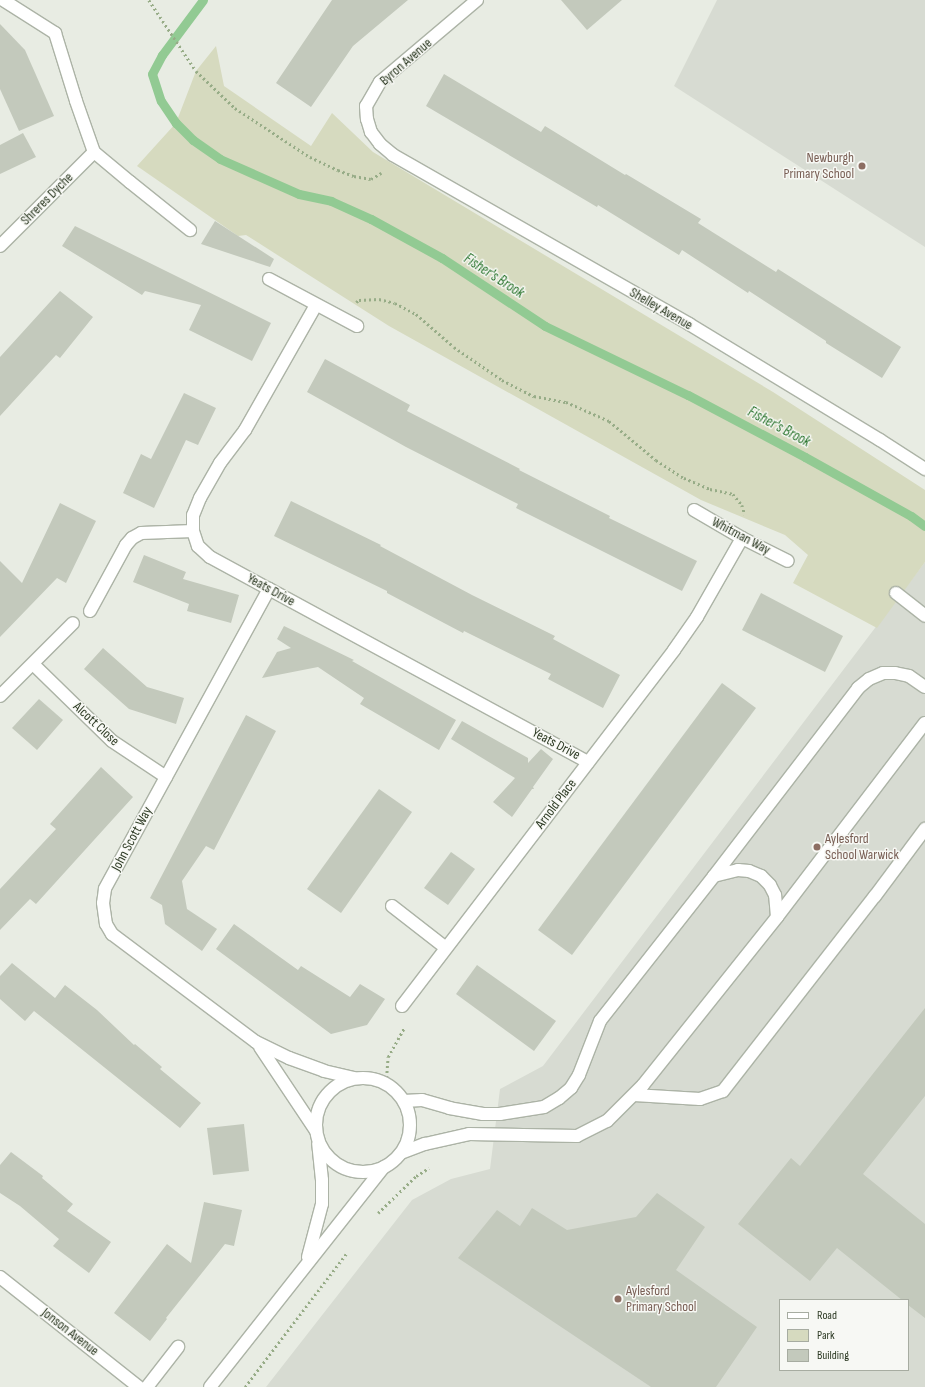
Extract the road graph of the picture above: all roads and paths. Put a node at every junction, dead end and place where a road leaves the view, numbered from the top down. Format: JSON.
{"nodes":[{"id":1,"x":4,"y":0,"type":"edge"},
{"id":2,"x":149,"y":0,"type":"edge"},
{"id":3,"x":478,"y":0,"type":"edge"},
{"id":4,"x":94,"y":152,"type":"junction"},
{"id":5,"x":393,"y":154,"type":"junction"},
{"id":6,"x":190,"y":230,"type":"dead end"},
{"id":7,"x":0,"y":246,"type":"edge"},
{"id":8,"x":269,"y":279,"type":"dead end"},
{"id":9,"x":316,"y":305,"type":"junction"},
{"id":10,"x":342,"y":318,"type":"junction"},
{"id":11,"x":357,"y":326,"type":"dead end"},
{"id":12,"x":925,"y":469,"type":"edge"},
{"id":13,"x":694,"y":510,"type":"dead end"},
{"id":14,"x":193,"y":531,"type":"junction"},
{"id":15,"x":742,"y":538,"type":"junction"},
{"id":16,"x":788,"y":561,"type":"dead end"},
{"id":17,"x":269,"y":589,"type":"junction"},
{"id":18,"x":896,"y":593,"type":"dead end"},
{"id":19,"x":90,"y":611,"type":"dead end"},
{"id":20,"x":925,"y":616,"type":"edge"},
{"id":21,"x":72,"y":623,"type":"dead end"},
{"id":22,"x":33,"y":664,"type":"junction"},
{"id":23,"x":925,"y":687,"type":"edge"},
{"id":24,"x":0,"y":696,"type":"edge"},
{"id":25,"x":925,"y":723,"type":"edge"},
{"id":26,"x":588,"y":762,"type":"junction"},
{"id":27,"x":166,"y":777,"type":"junction"},
{"id":28,"x":925,"y":829,"type":"edge"},
{"id":29,"x":714,"y":876,"type":"junction"},
{"id":30,"x":392,"y":906,"type":"dead end"},
{"id":31,"x":778,"y":917,"type":"junction"},
{"id":32,"x":446,"y":948,"type":"junction"},
{"id":33,"x":402,"y":1006,"type":"joint"},
{"id":34,"x":256,"y":1042,"type":"junction"},
{"id":35,"x":354,"y":1078,"type":"junction"},
{"id":36,"x":386,"y":1083,"type":"junction"},
{"id":37,"x":634,"y":1095,"type":"junction"},
{"id":38,"x":404,"y":1101,"type":"junction"},
{"id":39,"x":317,"y":1135,"type":"junction"},
{"id":40,"x":401,"y":1153,"type":"junction"},
{"id":41,"x":385,"y":1166,"type":"junction"},
{"id":42,"x":431,"y":1166,"type":"dead end"},
{"id":43,"x":375,"y":1217,"type":"dead end"},
{"id":44,"x":346,"y":1253,"type":"dead end"},
{"id":45,"x":306,"y":1264,"type":"junction"},
{"id":46,"x":0,"y":1277,"type":"edge"},
{"id":47,"x":178,"y":1347,"type":"dead end"},
{"id":48,"x":139,"y":1387,"type":"edge"},
{"id":49,"x":147,"y":1387,"type":"edge"},
{"id":50,"x":210,"y":1387,"type":"edge"},
{"id":51,"x":245,"y":1387,"type":"edge"}],
"edges":[{"from":1,"to":4,"type":"street"},
{"from":2,"to":5,"type":"path"},
{"from":3,"to":5,"type":"street","name":"Byron Avenue"},
{"from":4,"to":6,"type":"street"},
{"from":4,"to":7,"type":"street","name":"Shreres Dyche"},
{"from":5,"to":12,"type":"street","name":"Shelley Avenue"},
{"from":8,"to":9,"type":"street"},
{"from":9,"to":10,"type":"street"},
{"from":9,"to":14,"type":"street","name":"Yeats Drive"},
{"from":10,"to":11,"type":"street"},
{"from":10,"to":15,"type":"path"},
{"from":13,"to":15,"type":"street","name":"Whitman Way"},
{"from":14,"to":17,"type":"street","name":"Yeats Drive"},
{"from":14,"to":19,"type":"street"},
{"from":15,"to":16,"type":"street","name":"Whitman Way"},
{"from":15,"to":26,"type":"street","name":"Arnold Place"},
{"from":17,"to":26,"type":"street","name":"Yeats Drive"},
{"from":17,"to":27,"type":"street","name":"John Scott Way"},
{"from":18,"to":20,"type":"street"},
{"from":21,"to":22,"type":"street"},
{"from":22,"to":24,"type":"street"},
{"from":22,"to":27,"type":"street","name":"Alcott Close"},
{"from":23,"to":29,"type":"street"},
{"from":25,"to":31,"type":"street"},
{"from":26,"to":32,"type":"street","name":"Arnold Place"},
{"from":27,"to":34,"type":"street","name":"John Scott Way"},
{"from":28,"to":37,"type":"street"},
{"from":29,"to":31,"type":"street"},
{"from":29,"to":38,"type":"street"},
{"from":30,"to":32,"type":"street"},
{"from":31,"to":37,"type":"street"},
{"from":32,"to":33,"type":"street","name":"Arnold Place"},
{"from":33,"to":36,"type":"path"},
{"from":34,"to":35,"type":"street"},
{"from":34,"to":39,"type":"street"},
{"from":35,"to":36,"type":"street"},
{"from":35,"to":39,"type":"street"},
{"from":36,"to":38,"type":"street"},
{"from":37,"to":40,"type":"street"},
{"from":38,"to":40,"type":"street"},
{"from":39,"to":41,"type":"street"},
{"from":39,"to":45,"type":"street"},
{"from":40,"to":41,"type":"street"},
{"from":41,"to":45,"type":"street"},
{"from":42,"to":43,"type":"path"},
{"from":44,"to":51,"type":"path"},
{"from":45,"to":50,"type":"street"},
{"from":46,"to":48,"type":"street","name":"Jonson Avenue"},
{"from":47,"to":49,"type":"street"}]}
